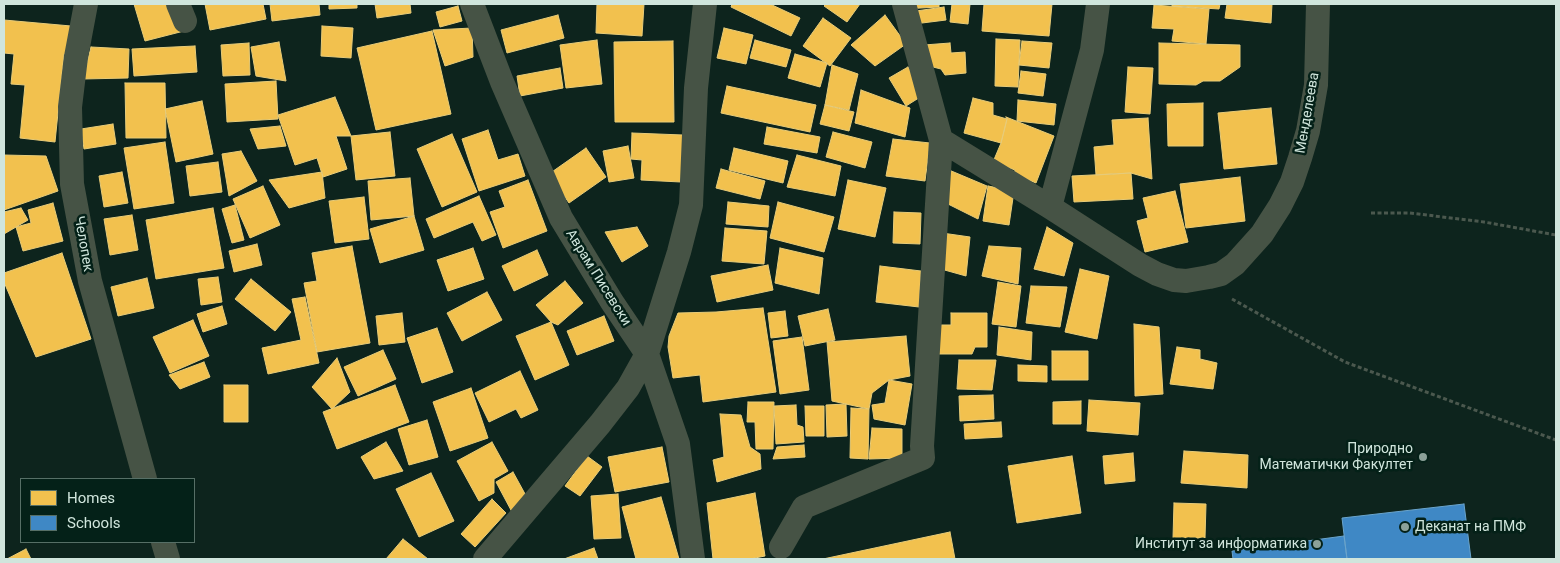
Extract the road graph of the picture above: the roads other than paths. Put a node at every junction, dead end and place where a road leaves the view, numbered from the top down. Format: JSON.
{"nodes":[{"id":1,"x":86,"y":4,"type":"edge"},
{"id":2,"x":472,"y":4,"type":"edge"},
{"id":3,"x":705,"y":4,"type":"edge"},
{"id":4,"x":904,"y":4,"type":"edge"},
{"id":5,"x":1098,"y":4,"type":"edge"},
{"id":6,"x":1318,"y":4,"type":"edge"},
{"id":7,"x":941,"y":140,"type":"junction"},
{"id":8,"x":1050,"y":207,"type":"junction"},
{"id":9,"x":647,"y":354,"type":"junction"},
{"id":10,"x":145,"y":478,"type":"edge"},
{"id":11,"x":163,"y":543,"type":"edge"},
{"id":12,"x":782,"y":547,"type":"dead end"},
{"id":13,"x":168,"y":559,"type":"edge"},
{"id":14,"x":485,"y":559,"type":"edge"},
{"id":15,"x":693,"y":559,"type":"edge"}],
"edges":[{"from":1,"to":10,"type":"street","name":"Челопек"},
{"from":2,"to":9,"type":"street","name":"Аврам Писевски"},
{"from":3,"to":9,"type":"street"},
{"from":4,"to":7,"type":"street"},
{"from":5,"to":8,"type":"street"},
{"from":6,"to":8,"type":"street","name":"Менделеева"},
{"from":7,"to":8,"type":"street","name":"Менделеева"},
{"from":7,"to":12,"type":"street"},
{"from":9,"to":14,"type":"street"},
{"from":9,"to":15,"type":"street","name":"Аврам Писевски"},
{"from":11,"to":13,"type":"street"}]}
